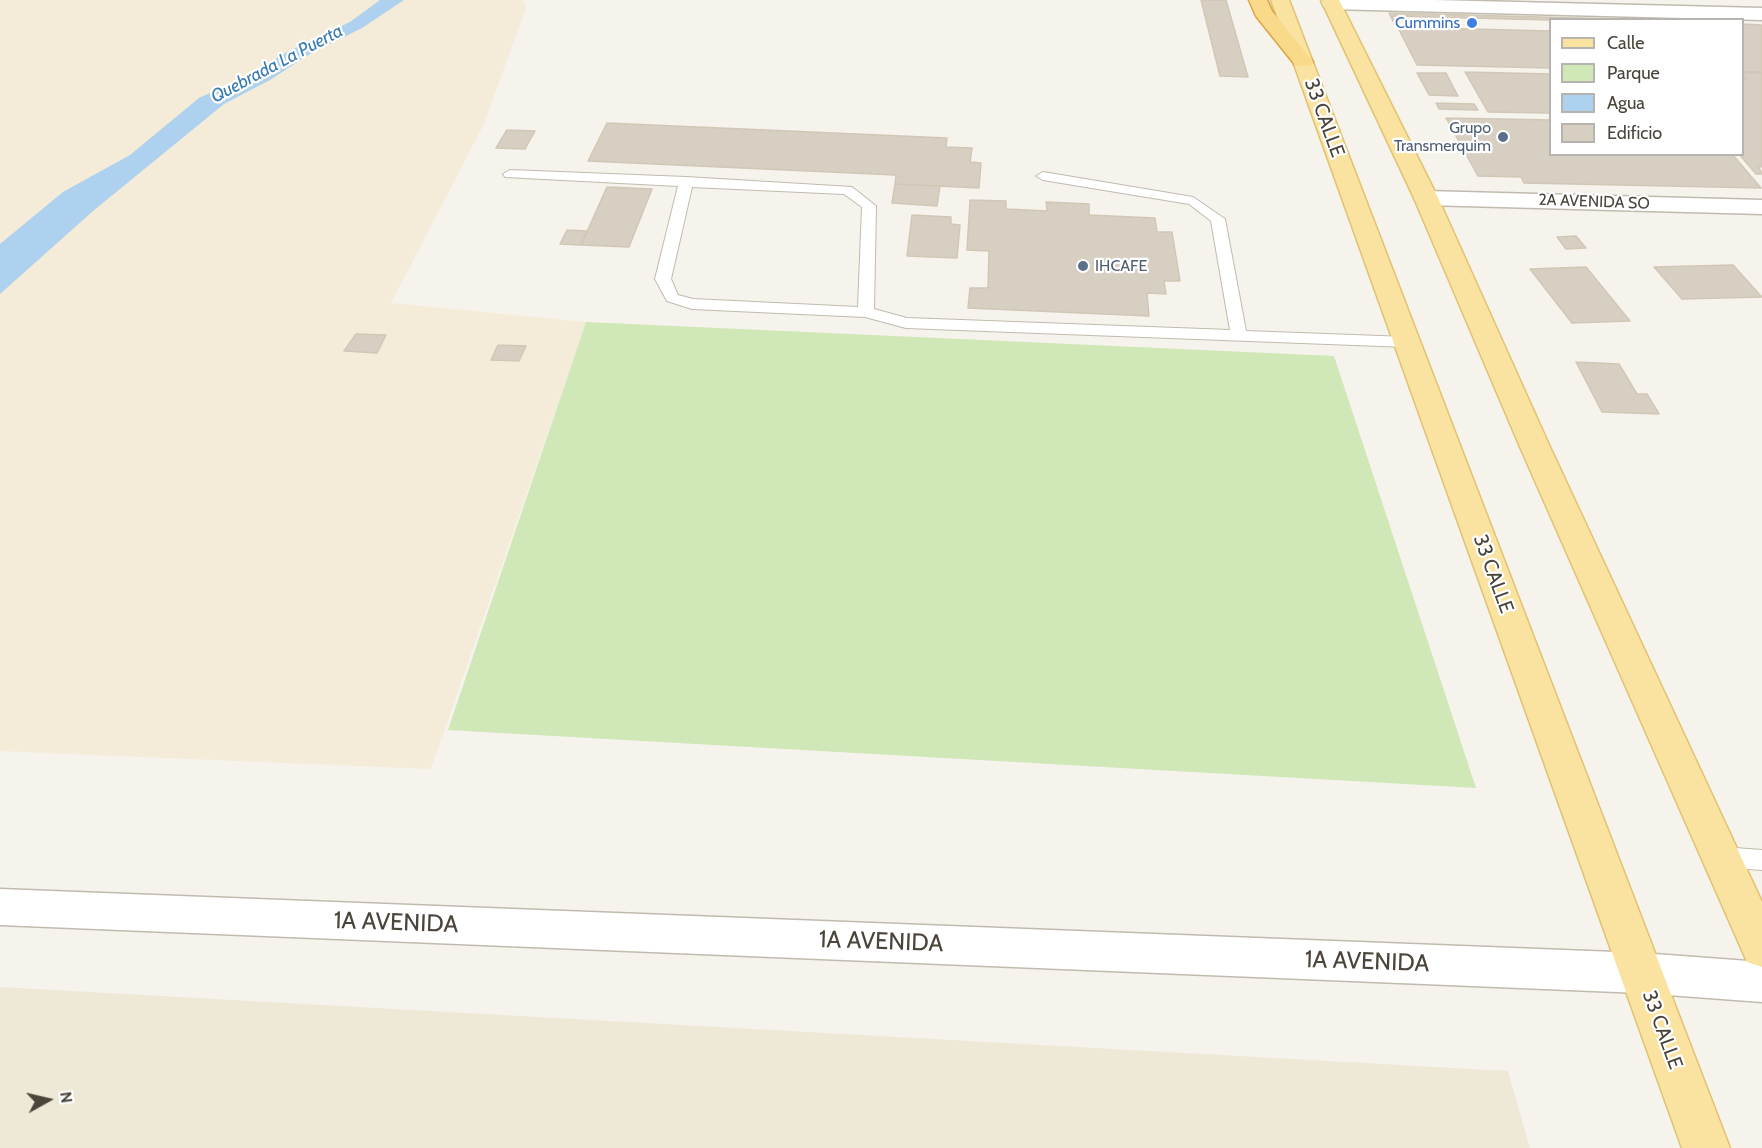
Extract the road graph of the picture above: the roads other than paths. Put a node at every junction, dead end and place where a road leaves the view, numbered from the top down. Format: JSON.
{"nodes":[{"id":1,"x":1258,"y":0,"type":"edge"},
{"id":2,"x":1280,"y":0,"type":"edge"},
{"id":3,"x":1330,"y":2,"type":"edge"},
{"id":4,"x":1762,"y":14,"type":"edge"},
{"id":5,"x":1303,"y":62,"type":"junction"},
{"id":6,"x":510,"y":174,"type":"dead end"},
{"id":7,"x":1043,"y":176,"type":"dead end"},
{"id":8,"x":686,"y":181,"type":"junction"},
{"id":9,"x":1426,"y":198,"type":"junction"},
{"id":10,"x":1762,"y":207,"type":"edge"},
{"id":11,"x":866,"y":312,"type":"junction"},
{"id":12,"x":1239,"y":337,"type":"junction"},
{"id":13,"x":1407,"y":342,"type":"junction"},
{"id":14,"x":1721,"y":857,"type":"junction"},
{"id":15,"x":1762,"y":860,"type":"edge"},
{"id":16,"x":0,"y":907,"type":"edge"},
{"id":17,"x":1762,"y":948,"type":"edge"},
{"id":18,"x":1641,"y":973,"type":"junction"},
{"id":19,"x":1762,"y":982,"type":"edge"},
{"id":20,"x":1706,"y":1148,"type":"edge"}],
"edges":[{"from":1,"to":5,"type":"highway"},
{"from":2,"to":5,"type":"main road","name":"33 CALLE"},
{"from":3,"to":4,"type":"street"},
{"from":3,"to":9,"type":"main road"},
{"from":5,"to":13,"type":"main road","name":"33 CALLE"},
{"from":6,"to":8,"type":"lane"},
{"from":7,"to":12,"type":"lane"},
{"from":8,"to":11,"type":"lane"},
{"from":8,"to":11,"type":"lane"},
{"from":9,"to":10,"type":"street","name":"2A AVENIDA SO"},
{"from":9,"to":14,"type":"main road"},
{"from":11,"to":12,"type":"lane"},
{"from":12,"to":13,"type":"lane"},
{"from":13,"to":18,"type":"main road","name":"33 CALLE"},
{"from":14,"to":15,"type":"lane"},
{"from":14,"to":17,"type":"main road"},
{"from":16,"to":18,"type":"street","name":"1A AVENIDA"},
{"from":18,"to":19,"type":"street","name":"1A AVENIDA"},
{"from":18,"to":20,"type":"main road","name":"33 CALLE"}]}
